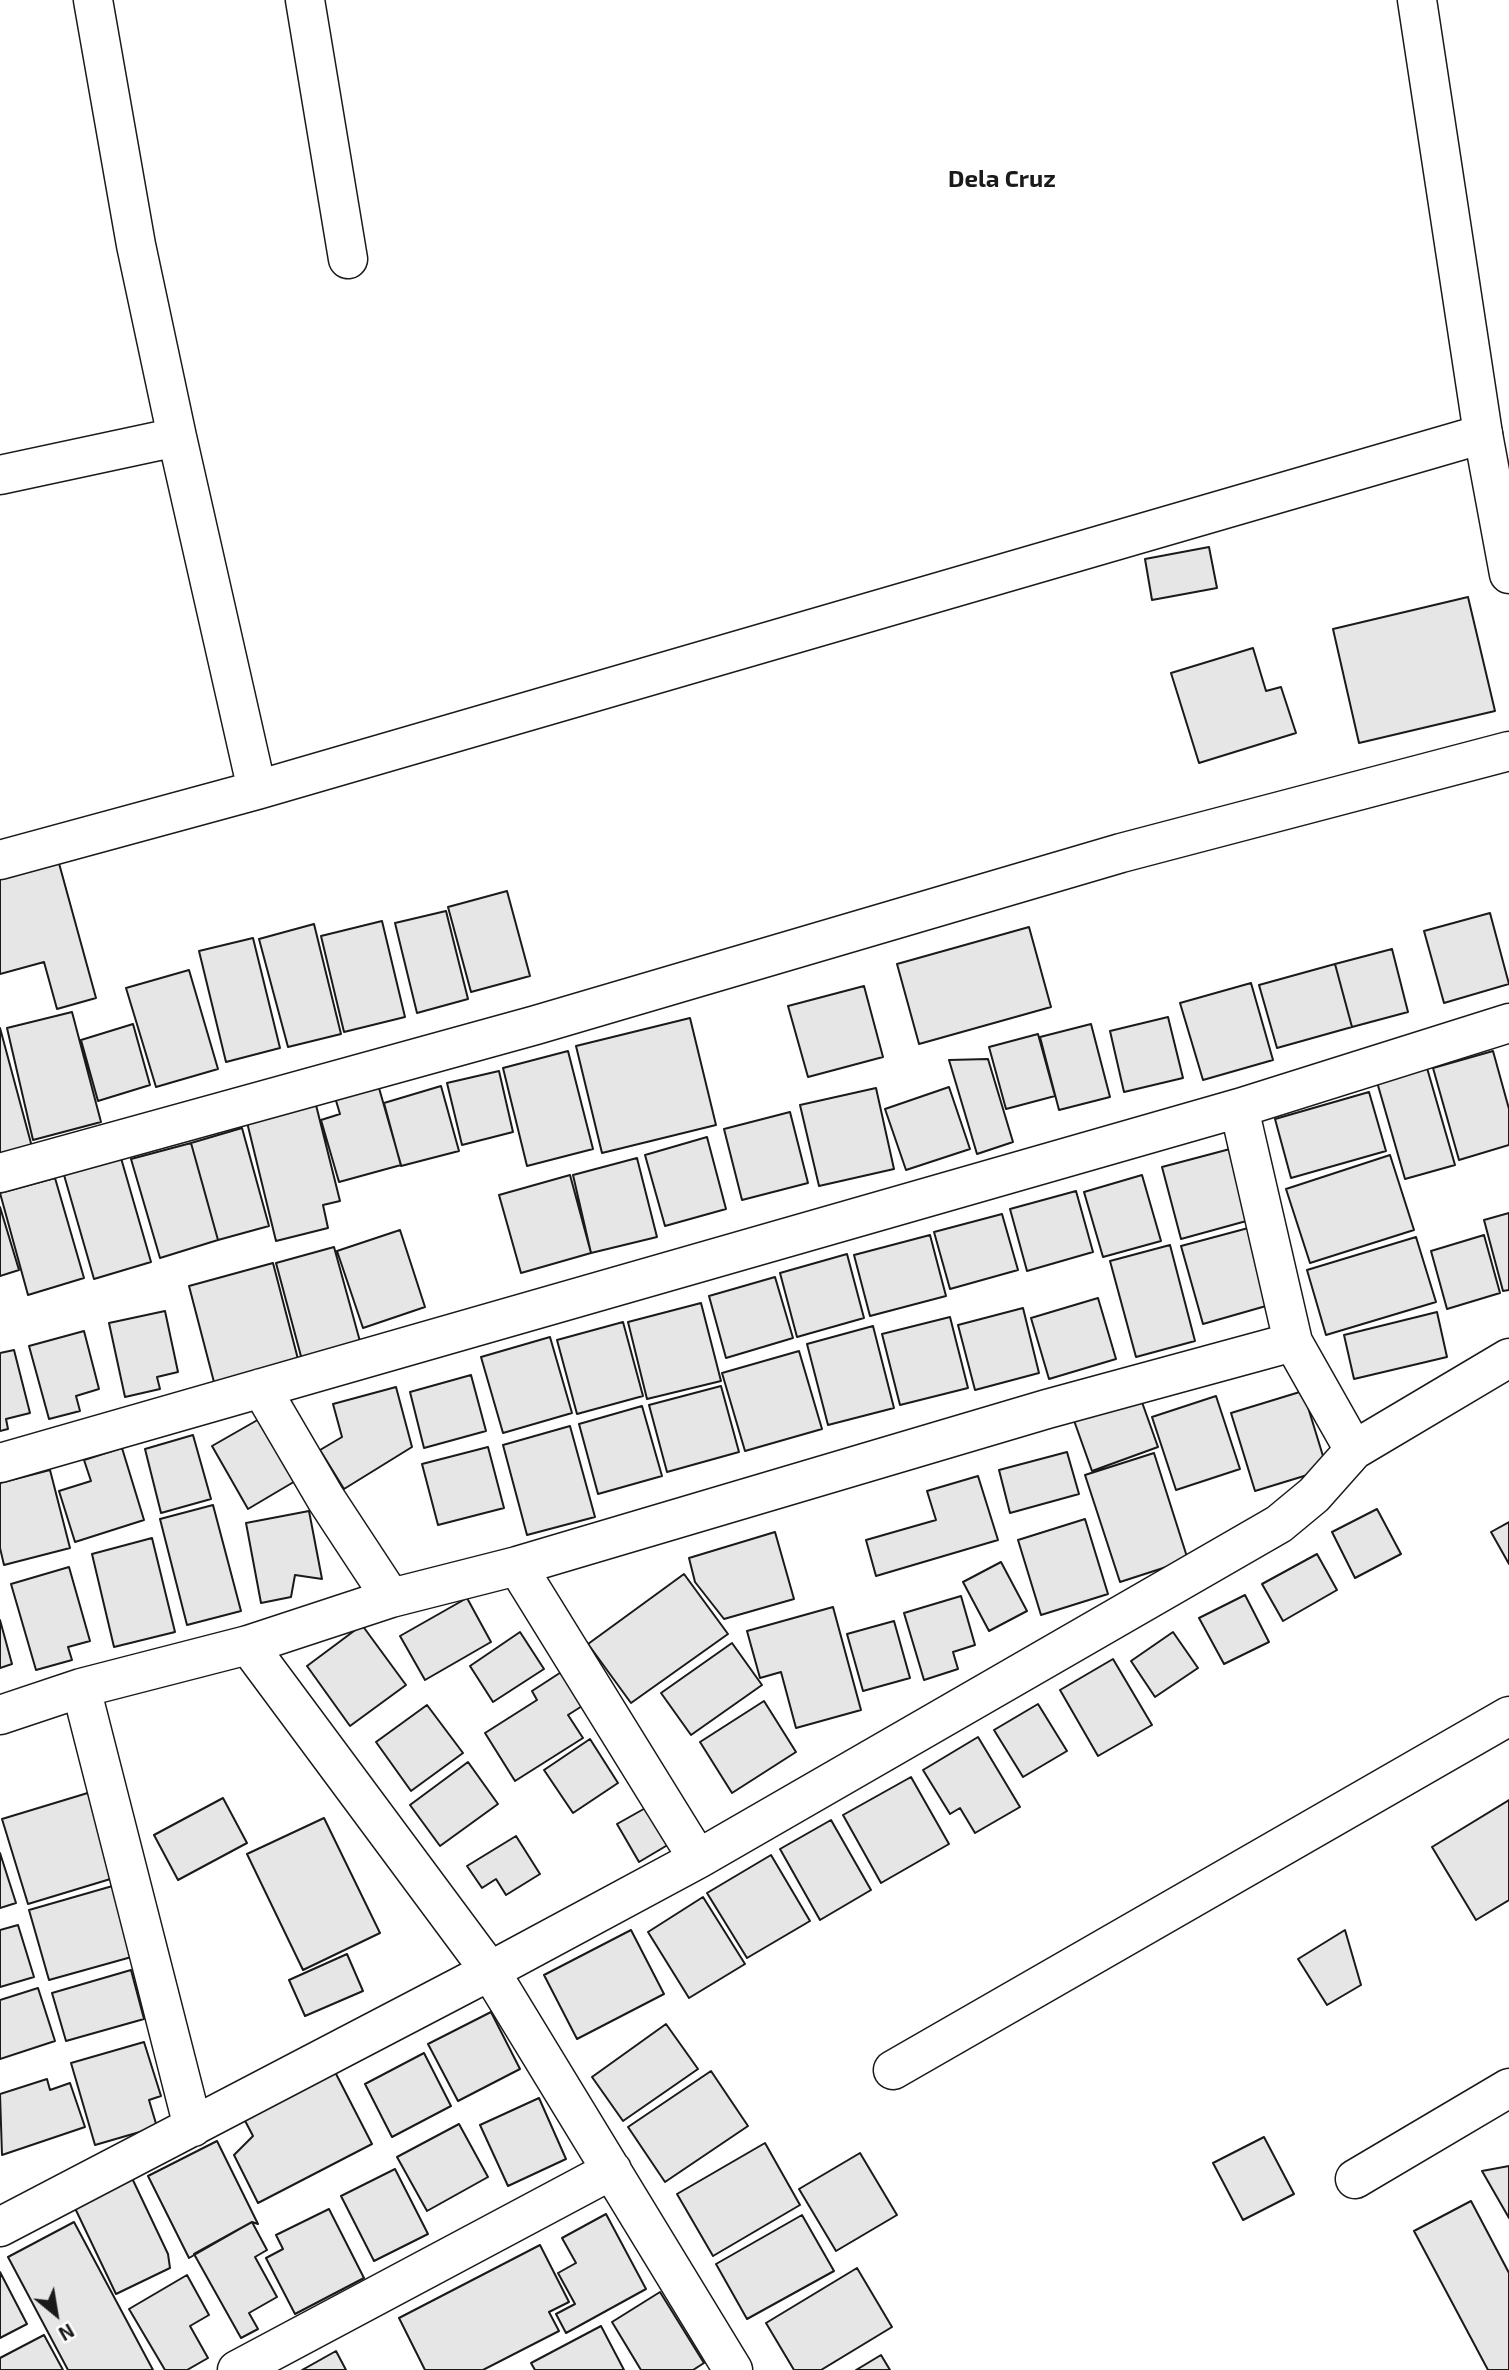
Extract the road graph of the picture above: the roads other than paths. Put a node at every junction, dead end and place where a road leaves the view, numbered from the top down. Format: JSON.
{"nodes":[{"id":1,"x":93,"y":0,"type":"edge"},
{"id":2,"x":305,"y":0,"type":"edge"},
{"id":3,"x":1417,"y":0,"type":"edge"},
{"id":4,"x":348,"y":259,"type":"dead end"},
{"id":5,"x":1483,"y":435,"type":"junction"},
{"id":6,"x":177,"y":437,"type":"junction"},
{"id":7,"x":0,"y":475,"type":"edge"},
{"id":8,"x":1509,"y":574,"type":"edge"},
{"id":9,"x":1509,"y":751,"type":"edge"},
{"id":10,"x":257,"y":790,"type":"junction"},
{"id":11,"x":0,"y":860,"type":"edge"},
{"id":12,"x":1509,"y":1023,"type":"edge"},
{"id":13,"x":1239,"y":1108,"type":"junction"},
{"id":14,"x":0,"y":1173,"type":"edge"},
{"id":15,"x":1293,"y":1342,"type":"junction"},
{"id":16,"x":1509,"y":1359,"type":"edge"},
{"id":17,"x":261,"y":1388,"type":"junction"},
{"id":18,"x":1354,"y":1450,"type":"junction"},
{"id":19,"x":0,"y":1463,"type":"edge"},
{"id":20,"x":517,"y":1566,"type":"junction"},
{"id":21,"x":391,"y":1598,"type":"junction"},
{"id":22,"x":248,"y":1645,"type":"junction"},
{"id":23,"x":80,"y":1688,"type":"junction"},
{"id":24,"x":0,"y":1714,"type":"edge"},
{"id":25,"x":1509,"y":1716,"type":"edge"},
{"id":26,"x":698,"y":1859,"type":"junction"},
{"id":27,"x":490,"y":1971,"type":"junction"},
{"id":28,"x":893,"y":2070,"type":"dead end"},
{"id":29,"x":1509,"y":2088,"type":"edge"},
{"id":30,"x":193,"y":2127,"type":"junction"},
{"id":31,"x":611,"y":2170,"type":"junction"},
{"id":32,"x":1355,"y":2179,"type":"dead end"},
{"id":33,"x":0,"y":2227,"type":"edge"},
{"id":34,"x":237,"y":2370,"type":"edge"},
{"id":35,"x":733,"y":2370,"type":"edge"}],
"edges":[{"from":1,"to":6,"type":"street"},
{"from":2,"to":4,"type":"street"},
{"from":3,"to":5,"type":"street"},
{"from":5,"to":8,"type":"street"},
{"from":5,"to":10,"type":"street"},
{"from":6,"to":7,"type":"street"},
{"from":6,"to":10,"type":"street"},
{"from":9,"to":14,"type":"street"},
{"from":10,"to":11,"type":"street"},
{"from":12,"to":13,"type":"street"},
{"from":13,"to":15,"type":"street"},
{"from":13,"to":17,"type":"street"},
{"from":15,"to":18,"type":"street"},
{"from":15,"to":20,"type":"street"},
{"from":16,"to":18,"type":"street"},
{"from":17,"to":19,"type":"street"},
{"from":17,"to":21,"type":"street"},
{"from":18,"to":26,"type":"street"},
{"from":20,"to":21,"type":"street"},
{"from":20,"to":26,"type":"street"},
{"from":21,"to":22,"type":"street"},
{"from":22,"to":23,"type":"street"},
{"from":22,"to":27,"type":"street"},
{"from":23,"to":24,"type":"street"},
{"from":23,"to":30,"type":"street"},
{"from":25,"to":28,"type":"street"},
{"from":26,"to":27,"type":"street"},
{"from":27,"to":30,"type":"street"},
{"from":27,"to":31,"type":"street"},
{"from":29,"to":32,"type":"street"},
{"from":30,"to":33,"type":"street"},
{"from":31,"to":34,"type":"street"},
{"from":31,"to":35,"type":"street"}]}
